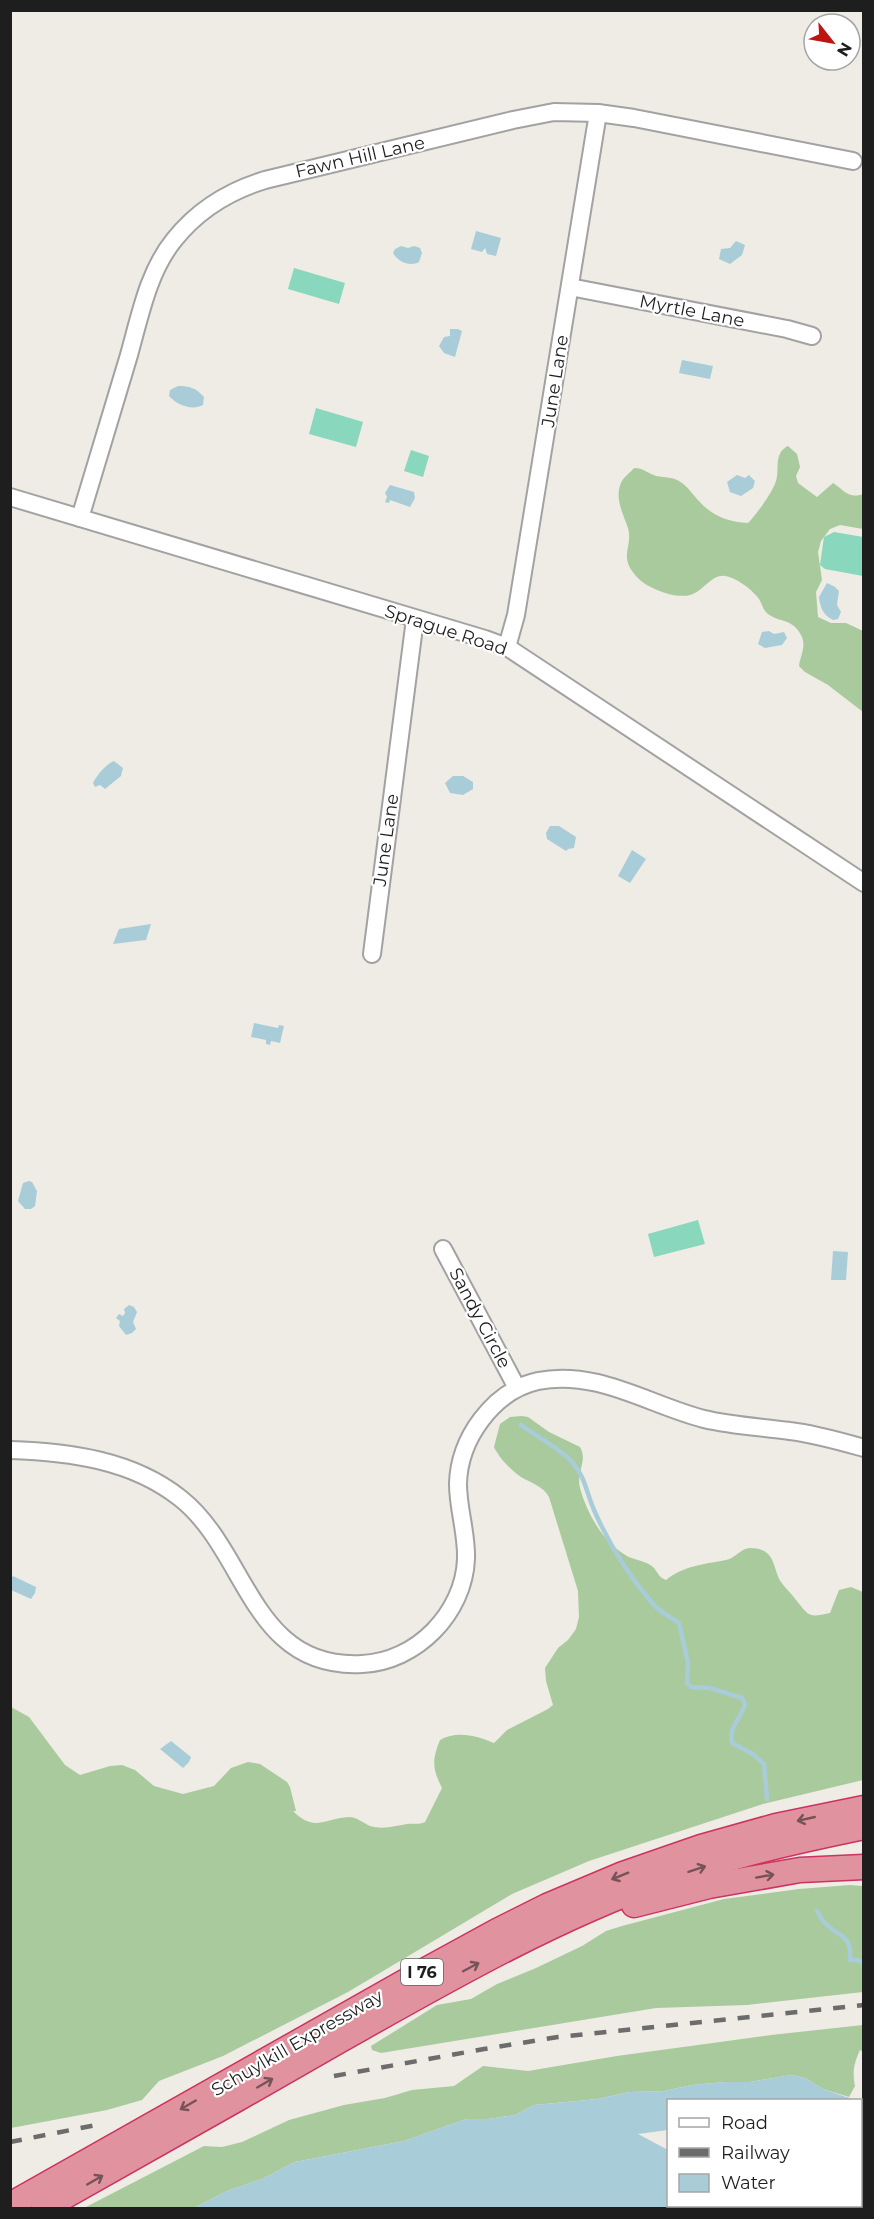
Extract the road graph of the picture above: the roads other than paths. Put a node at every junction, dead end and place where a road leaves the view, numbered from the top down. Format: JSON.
{"nodes":[{"id":1,"x":598,"y":113,"type":"junction"},
{"id":2,"x":853,"y":161,"type":"dead end"},
{"id":3,"x":570,"y":287,"type":"junction"},
{"id":4,"x":812,"y":336,"type":"dead end"},
{"id":5,"x":10,"y":497,"type":"edge"},
{"id":6,"x":80,"y":518,"type":"junction"},
{"id":7,"x":415,"y":619,"type":"junction"},
{"id":8,"x":507,"y":648,"type":"junction"},
{"id":9,"x":864,"y":883,"type":"edge"},
{"id":10,"x":372,"y":954,"type":"dead end"},
{"id":11,"x":443,"y":1249,"type":"dead end"},
{"id":12,"x":517,"y":1388,"type":"junction"},
{"id":13,"x":864,"y":1448,"type":"edge"},
{"id":14,"x":10,"y":1450,"type":"edge"},
{"id":15,"x":864,"y":1808,"type":"edge"},
{"id":16,"x":864,"y":1827,"type":"edge"},
{"id":17,"x":864,"y":1867,"type":"edge"},
{"id":18,"x":564,"y":1920,"type":"junction"},
{"id":19,"x":10,"y":2205,"type":"edge"},
{"id":20,"x":44,"y":2208,"type":"edge"}],
"edges":[{"from":1,"to":2,"type":"street","name":"Fawn Hill Lane"},
{"from":1,"to":3,"type":"street","name":"June Lane"},
{"from":1,"to":6,"type":"street","name":"Fawn Hill Lane"},
{"from":3,"to":4,"type":"street","name":"Myrtle Lane"},
{"from":3,"to":8,"type":"street","name":"June Lane"},
{"from":5,"to":6,"type":"street","name":"Sprague Road"},
{"from":6,"to":7,"type":"street","name":"Sprague Road"},
{"from":7,"to":8,"type":"street","name":"Sprague Road"},
{"from":7,"to":10,"type":"street","name":"June Lane"},
{"from":8,"to":9,"type":"street","name":"Sprague Road"},
{"from":11,"to":12,"type":"street","name":"Sandy Circle"},
{"from":12,"to":13,"type":"street"},
{"from":12,"to":14,"type":"street"},
{"from":15,"to":19,"type":"highway","name":"Schuylkill Expressway","number":"I 76","one_way":true},
{"from":18,"to":16,"type":"highway","name":"Schuylkill Expressway","number":"I 76","one_way":true},
{"from":18,"to":17,"type":"highway","one_way":true},
{"from":20,"to":18,"type":"highway","name":"Schuylkill Expressway","number":"I 76","one_way":true}]}
